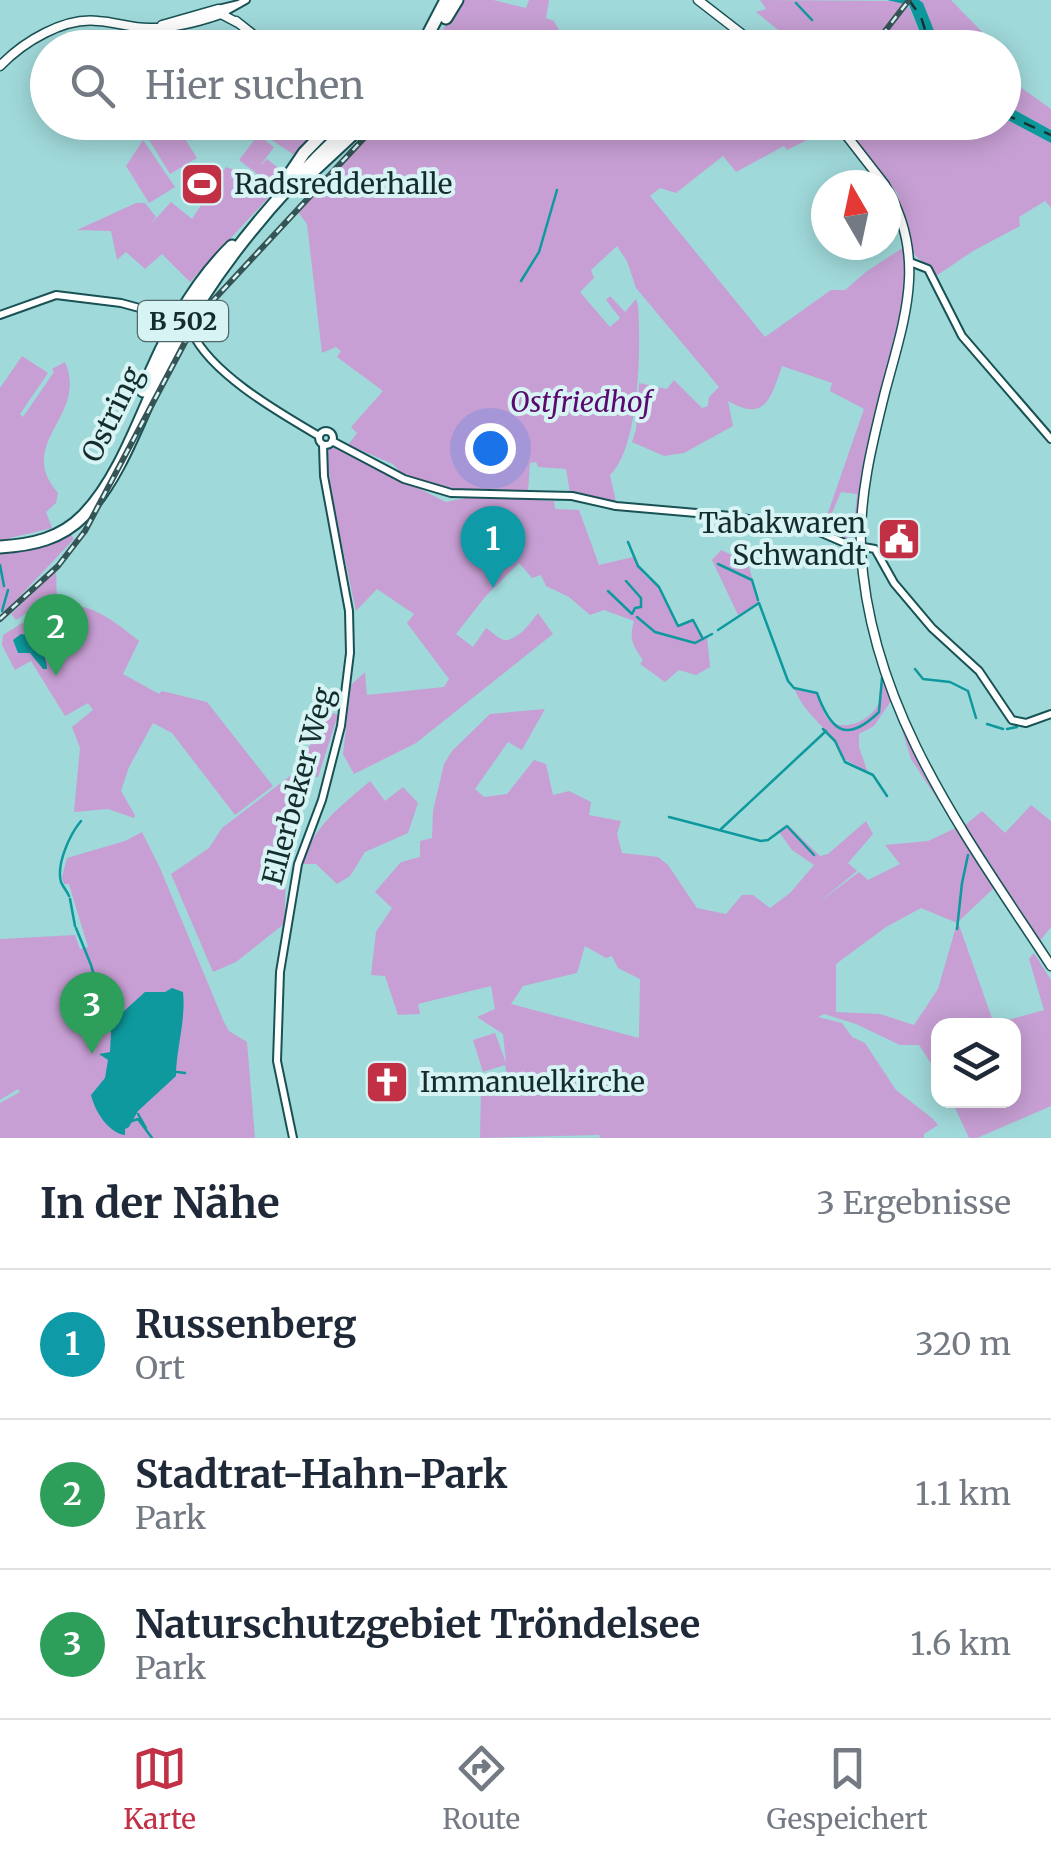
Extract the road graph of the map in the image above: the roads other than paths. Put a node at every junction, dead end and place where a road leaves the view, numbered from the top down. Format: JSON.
{"nodes":[{"id":1,"x":448,"y":0,"type":"edge"},
{"id":2,"x":698,"y":0,"type":"edge"},
{"id":3,"x":243,"y":2,"type":"edge"},
{"id":4,"x":222,"y":12,"type":"junction"},
{"id":5,"x":238,"y":23,"type":"junction"},
{"id":6,"x":56,"y":30,"type":"edge"},
{"id":7,"x":247,"y":30,"type":"edge"},
{"id":8,"x":433,"y":30,"type":"edge"},
{"id":9,"x":436,"y":30,"type":"edge"},
{"id":10,"x":737,"y":30,"type":"edge"},
{"id":11,"x":30,"y":43,"type":"edge"},
{"id":12,"x":0,"y":66,"type":"edge"},
{"id":13,"x":315,"y":140,"type":"edge"},
{"id":14,"x":330,"y":140,"type":"edge"},
{"id":15,"x":850,"y":140,"type":"edge"},
{"id":16,"x":873,"y":170,"type":"edge"},
{"id":17,"x":279,"y":196,"type":"junction"},
{"id":18,"x":901,"y":222,"type":"edge"},
{"id":19,"x":241,"y":242,"type":"junction"},
{"id":20,"x":910,"y":262,"type":"junction"},
{"id":21,"x":0,"y":315,"type":"edge"},
{"id":22,"x":183,"y":327,"type":"junction"},
{"id":23,"x":141,"y":408,"type":"junction"},
{"id":24,"x":319,"y":436,"type":"junction"},
{"id":25,"x":1051,"y":440,"type":"edge"},
{"id":26,"x":332,"y":441,"type":"junction"},
{"id":27,"x":323,"y":445,"type":"junction"},
{"id":28,"x":5,"y":544,"type":"edge"},
{"id":29,"x":861,"y":546,"type":"junction"},
{"id":30,"x":1051,"y":714,"type":"edge"},
{"id":31,"x":1051,"y":966,"type":"edge"},
{"id":32,"x":293,"y":1138,"type":"edge"}],
"edges":[{"from":1,"to":8,"type":"highway"},
{"from":1,"to":9,"type":"highway"},
{"from":2,"to":10,"type":"main road"},
{"from":3,"to":4,"type":"street"},
{"from":3,"to":5,"type":"street"},
{"from":4,"to":5,"type":"main road"},
{"from":4,"to":6,"type":"main road"},
{"from":5,"to":7,"type":"main road"},
{"from":11,"to":12,"type":"main road"},
{"from":13,"to":17,"type":"highway"},
{"from":14,"to":17,"type":"highway","name":"Ostring","number":"B 502"},
{"from":15,"to":16,"type":"main road"},
{"from":17,"to":19,"type":"highway","name":"Ostring","number":"B 502"},
{"from":18,"to":20,"type":"main road"},
{"from":19,"to":22,"type":"highway"},
{"from":19,"to":22,"type":"highway"},
{"from":19,"to":23,"type":"highway","name":"Ostring","number":"B 502"},
{"from":20,"to":25,"type":"street"},
{"from":20,"to":29,"type":"main road"},
{"from":21,"to":22,"type":"street"},
{"from":22,"to":23,"type":"highway"},
{"from":22,"to":24,"type":"street"},
{"from":23,"to":28,"type":"highway","name":"Ostring","number":"B 502"},
{"from":24,"to":26,"type":"street"},
{"from":24,"to":27,"type":"street","name":"Ellerbeker Weg"},
{"from":26,"to":27,"type":"street"},
{"from":26,"to":29,"type":"street"},
{"from":27,"to":32,"type":"street","name":"Ellerbeker Weg"},
{"from":29,"to":30,"type":"street"},
{"from":29,"to":31,"type":"main road"}]}
